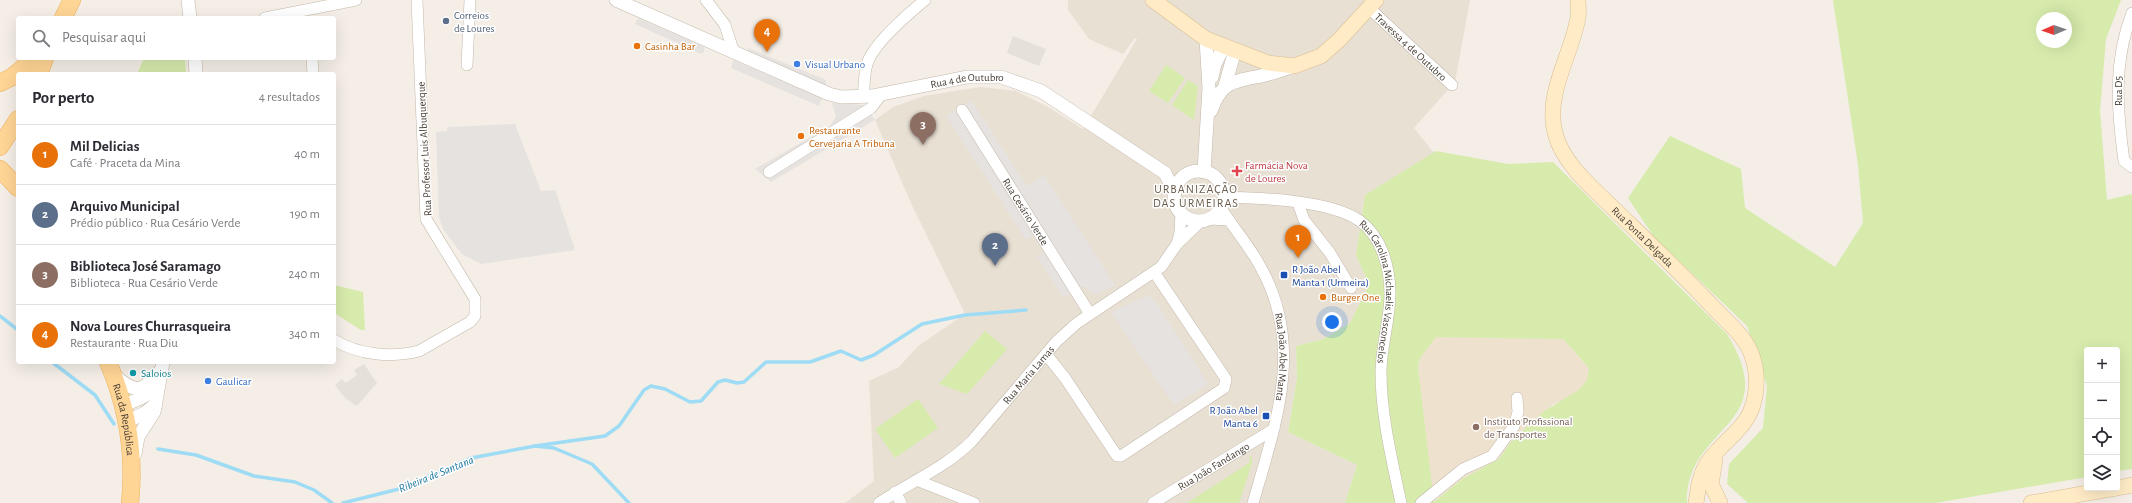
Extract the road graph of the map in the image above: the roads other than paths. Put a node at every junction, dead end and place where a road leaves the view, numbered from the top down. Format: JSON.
{"nodes":[{"id":1,"x":72,"y":0,"type":"edge"},
{"id":2,"x":188,"y":0,"type":"edge"},
{"id":3,"x":356,"y":0,"type":"edge"},
{"id":4,"x":417,"y":0,"type":"edge"},
{"id":5,"x":470,"y":0,"type":"edge"},
{"id":6,"x":616,"y":0,"type":"edge"},
{"id":7,"x":706,"y":0,"type":"edge"},
{"id":8,"x":923,"y":0,"type":"edge"},
{"id":9,"x":1153,"y":0,"type":"edge"},
{"id":10,"x":1578,"y":0,"type":"edge"},
{"id":11,"x":1372,"y":4,"type":"edge"},
{"id":12,"x":2132,"y":13,"type":"edge"},
{"id":13,"x":310,"y":14,"type":"edge"},
{"id":14,"x":64,"y":16,"type":"edge"},
{"id":15,"x":190,"y":16,"type":"edge"},
{"id":16,"x":288,"y":16,"type":"edge"},
{"id":17,"x":1206,"y":39,"type":"junction"},
{"id":18,"x":1230,"y":48,"type":"junction"},
{"id":19,"x":734,"y":53,"type":"junction"},
{"id":20,"x":33,"y":60,"type":"edge"},
{"id":21,"x":44,"y":60,"type":"edge"},
{"id":22,"x":195,"y":60,"type":"edge"},
{"id":23,"x":312,"y":60,"type":"edge"},
{"id":24,"x":468,"y":65,"type":"dead end"},
{"id":25,"x":1294,"y":66,"type":"junction"},
{"id":26,"x":18,"y":72,"type":"edge"},
{"id":27,"x":40,"y":72,"type":"edge"},
{"id":28,"x":196,"y":72,"type":"edge"},
{"id":29,"x":313,"y":72,"type":"edge"},
{"id":30,"x":16,"y":74,"type":"edge"},
{"id":31,"x":0,"y":83,"type":"edge"},
{"id":32,"x":1452,"y":85,"type":"dead end"},
{"id":33,"x":1225,"y":86,"type":"junction"},
{"id":34,"x":1209,"y":88,"type":"junction"},
{"id":35,"x":881,"y":95,"type":"junction"},
{"id":36,"x":863,"y":97,"type":"junction"},
{"id":37,"x":962,"y":110,"type":"dead end"},
{"id":38,"x":16,"y":122,"type":"edge"},
{"id":39,"x":1208,"y":122,"type":"junction"},
{"id":40,"x":0,"y":147,"type":"edge"},
{"id":41,"x":2132,"y":167,"type":"edge"},
{"id":42,"x":0,"y":169,"type":"edge"},
{"id":43,"x":769,"y":172,"type":"dead end"},
{"id":44,"x":1204,"y":172,"type":"junction"},
{"id":45,"x":1165,"y":173,"type":"junction"},
{"id":46,"x":1189,"y":174,"type":"junction"},
{"id":47,"x":0,"y":187,"type":"edge"},
{"id":48,"x":16,"y":188,"type":"edge"},
{"id":49,"x":16,"y":190,"type":"edge"},
{"id":50,"x":1175,"y":193,"type":"junction"},
{"id":51,"x":1223,"y":202,"type":"junction"},
{"id":52,"x":1298,"y":203,"type":"junction"},
{"id":53,"x":1181,"y":213,"type":"junction"},
{"id":54,"x":1205,"y":220,"type":"junction"},
{"id":55,"x":1229,"y":220,"type":"junction"},
{"id":56,"x":1176,"y":244,"type":"junction"},
{"id":57,"x":1154,"y":272,"type":"junction"},
{"id":58,"x":1351,"y":288,"type":"dead end"},
{"id":59,"x":1090,"y":314,"type":"junction"},
{"id":60,"x":336,"y":341,"type":"edge"},
{"id":61,"x":1046,"y":354,"type":"junction"},
{"id":62,"x":162,"y":366,"type":"edge"},
{"id":63,"x":110,"y":368,"type":"edge"},
{"id":64,"x":1517,"y":398,"type":"dead end"},
{"id":65,"x":156,"y":404,"type":"junction"},
{"id":66,"x":126,"y":413,"type":"junction"},
{"id":67,"x":1274,"y":429,"type":"junction"},
{"id":68,"x":1716,"y":453,"type":"junction"},
{"id":69,"x":132,"y":480,"type":"junction"},
{"id":70,"x":919,"y":481,"type":"junction"},
{"id":71,"x":2132,"y":485,"type":"edge"},
{"id":72,"x":2120,"y":487,"type":"edge"},
{"id":73,"x":2099,"y":491,"type":"edge"},
{"id":74,"x":895,"y":492,"type":"junction"},
{"id":75,"x":130,"y":503,"type":"edge"},
{"id":76,"x":879,"y":503,"type":"edge"},
{"id":77,"x":901,"y":503,"type":"edge"},
{"id":78,"x":974,"y":503,"type":"edge"},
{"id":79,"x":1153,"y":503,"type":"edge"},
{"id":80,"x":1253,"y":503,"type":"edge"},
{"id":81,"x":1401,"y":503,"type":"edge"},
{"id":82,"x":1421,"y":503,"type":"edge"},
{"id":83,"x":1696,"y":503,"type":"edge"},
{"id":84,"x":1720,"y":503,"type":"edge"},
{"id":85,"x":2031,"y":503,"type":"edge"}],
"edges":[{"from":1,"to":14,"type":"main road"},
{"from":2,"to":15,"type":"street"},
{"from":3,"to":13,"type":"street"},
{"from":4,"to":60,"type":"street","name":"Rua Professor Luis Albuquerque"},
{"from":5,"to":24,"type":"street"},
{"from":6,"to":19,"type":"street","name":"Rua 4 de Outubro"},
{"from":7,"to":19,"type":"street"},
{"from":8,"to":36,"type":"street"},
{"from":9,"to":17,"type":"main road"},
{"from":10,"to":68,"type":"main road","name":"Rua Ponta Delgada"},
{"from":11,"to":25,"type":"main road"},
{"from":11,"to":32,"type":"street","name":"Travessa 4 de Outubro"},
{"from":12,"to":41,"type":"street","name":"Rua D5"},
{"from":13,"to":16,"type":"street"},
{"from":17,"to":18,"type":"main road"},
{"from":17,"to":34,"type":"street"},
{"from":18,"to":25,"type":"main road"},
{"from":18,"to":33,"type":"street"},
{"from":18,"to":34,"type":"street"},
{"from":19,"to":36,"type":"street","name":"Rua 4 de Outubro"},
{"from":20,"to":26,"type":"main road"},
{"from":21,"to":27,"type":"main road"},
{"from":22,"to":28,"type":"street"},
{"from":23,"to":29,"type":"street"},
{"from":25,"to":33,"type":"street"},
{"from":30,"to":31,"type":"main road"},
{"from":33,"to":39,"type":"street"},
{"from":34,"to":39,"type":"street"},
{"from":35,"to":36,"type":"street","name":"Rua 4 de Outubro"},
{"from":35,"to":43,"type":"street"},
{"from":35,"to":45,"type":"street","name":"Rua 4 de Outubro"},
{"from":37,"to":59,"type":"street","name":"Rua Cesário Verde"},
{"from":38,"to":40,"type":"main road"},
{"from":39,"to":44,"type":"street"},
{"from":42,"to":48,"type":"main road"},
{"from":44,"to":46,"type":"street"},
{"from":44,"to":51,"type":"street"},
{"from":45,"to":46,"type":"street"},
{"from":45,"to":50,"type":"street","name":"Rua 4 de Outubro"},
{"from":46,"to":50,"type":"street"},
{"from":47,"to":49,"type":"main road"},
{"from":50,"to":53,"type":"street"},
{"from":51,"to":52,"type":"street","name":"Rua Carolina Michaelis Vasconcelos"},
{"from":51,"to":54,"type":"street"},
{"from":51,"to":55,"type":"street","name":"Rua João Abel Manta"},
{"from":52,"to":58,"type":"street"},
{"from":52,"to":81,"type":"street","name":"Rua Carolina Michaelis Vasconcelos"},
{"from":53,"to":54,"type":"street"},
{"from":53,"to":56,"type":"street","name":"Rua Maria Lamas"},
{"from":54,"to":55,"type":"street"},
{"from":54,"to":56,"type":"street","name":"Rua Maria Lamas"},
{"from":55,"to":67,"type":"street","name":"Rua João Abel Manta"},
{"from":56,"to":57,"type":"street","name":"Rua Maria Lamas"},
{"from":57,"to":59,"type":"street","name":"Rua Maria Lamas"},
{"from":57,"to":61,"type":"street"},
{"from":59,"to":61,"type":"street","name":"Rua Maria Lamas"},
{"from":61,"to":70,"type":"street","name":"Rua Maria Lamas"},
{"from":62,"to":63,"type":"street"},
{"from":62,"to":65,"type":"street"},
{"from":62,"to":66,"type":"street"},
{"from":63,"to":66,"type":"main road","name":"Rua da República"},
{"from":64,"to":82,"type":"street"},
{"from":65,"to":66,"type":"street"},
{"from":65,"to":69,"type":"street"},
{"from":66,"to":69,"type":"main road","name":"Rua da República"},
{"from":67,"to":79,"type":"street","name":"Rua João Fandango"},
{"from":67,"to":80,"type":"street","name":"Rua João Abel Manta"},
{"from":68,"to":83,"type":"main road","name":"Rua Ponta Delgada"},
{"from":68,"to":84,"type":"main road"},
{"from":69,"to":75,"type":"main road","name":"Rua da República"},
{"from":70,"to":74,"type":"street","name":"Rua Maria Lamas"},
{"from":70,"to":78,"type":"street"},
{"from":71,"to":72,"type":"main road"},
{"from":73,"to":85,"type":"main road"},
{"from":74,"to":76,"type":"street","name":"Rua Maria Lamas"},
{"from":74,"to":77,"type":"street"}]}
